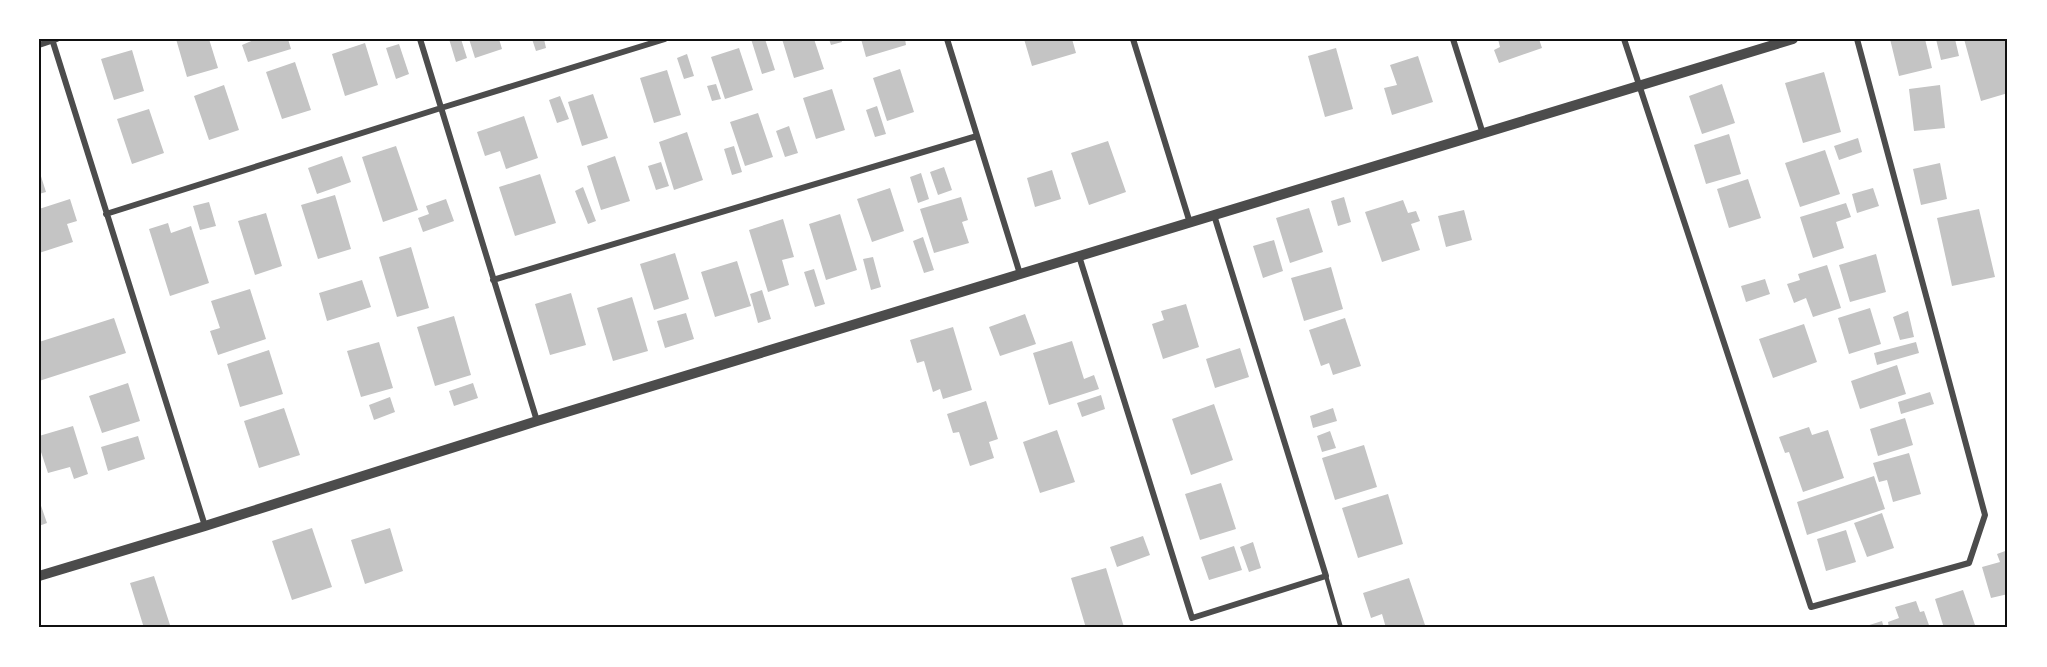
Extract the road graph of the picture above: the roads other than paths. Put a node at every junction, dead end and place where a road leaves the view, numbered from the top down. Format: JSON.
{"nodes":[{"id":1,"x":54,"y":39,"type":"edge"},
{"id":2,"x":420,"y":39,"type":"edge"},
{"id":3,"x":665,"y":39,"type":"edge"},
{"id":4,"x":947,"y":39,"type":"edge"},
{"id":5,"x":1133,"y":39,"type":"edge"},
{"id":6,"x":1453,"y":39,"type":"edge"},
{"id":7,"x":1624,"y":39,"type":"edge"},
{"id":8,"x":1794,"y":39,"type":"edge"},
{"id":9,"x":1857,"y":39,"type":"edge"},
{"id":10,"x":39,"y":45,"type":"edge"},
{"id":11,"x":1640,"y":87,"type":"junction"},
{"id":12,"x":441,"y":108,"type":"junction"},
{"id":13,"x":1483,"y":134,"type":"junction"},
{"id":14,"x":977,"y":136,"type":"junction"},
{"id":15,"x":105,"y":214,"type":"junction"},
{"id":16,"x":1214,"y":215,"type":"junction"},
{"id":17,"x":1190,"y":223,"type":"junction"},
{"id":18,"x":1079,"y":256,"type":"junction"},
{"id":19,"x":1020,"y":274,"type":"junction"},
{"id":20,"x":493,"y":280,"type":"junction"},
{"id":21,"x":537,"y":421,"type":"junction"},
{"id":22,"x":205,"y":526,"type":"junction"},
{"id":23,"x":39,"y":576,"type":"edge"},
{"id":24,"x":1326,"y":576,"type":"junction"},
{"id":25,"x":1341,"y":628,"type":"edge"}],
"edges":[{"from":1,"to":10,"type":"street"},
{"from":1,"to":15,"type":"street"},
{"from":2,"to":12,"type":"street"},
{"from":3,"to":12,"type":"street"},
{"from":4,"to":14,"type":"street"},
{"from":5,"to":17,"type":"street"},
{"from":6,"to":13,"type":"street"},
{"from":7,"to":11,"type":"street"},
{"from":8,"to":11,"type":"street"},
{"from":9,"to":11,"type":"street"},
{"from":11,"to":13,"type":"street"},
{"from":12,"to":15,"type":"street"},
{"from":12,"to":20,"type":"street"},
{"from":13,"to":16,"type":"street"},
{"from":14,"to":19,"type":"street"},
{"from":14,"to":20,"type":"street"},
{"from":15,"to":22,"type":"street"},
{"from":16,"to":17,"type":"street"},
{"from":16,"to":24,"type":"street"},
{"from":17,"to":18,"type":"street"},
{"from":18,"to":19,"type":"street"},
{"from":18,"to":24,"type":"street"},
{"from":19,"to":21,"type":"street"},
{"from":20,"to":21,"type":"street"},
{"from":21,"to":22,"type":"street"},
{"from":22,"to":23,"type":"street"},
{"from":24,"to":25,"type":"lane"}]}
